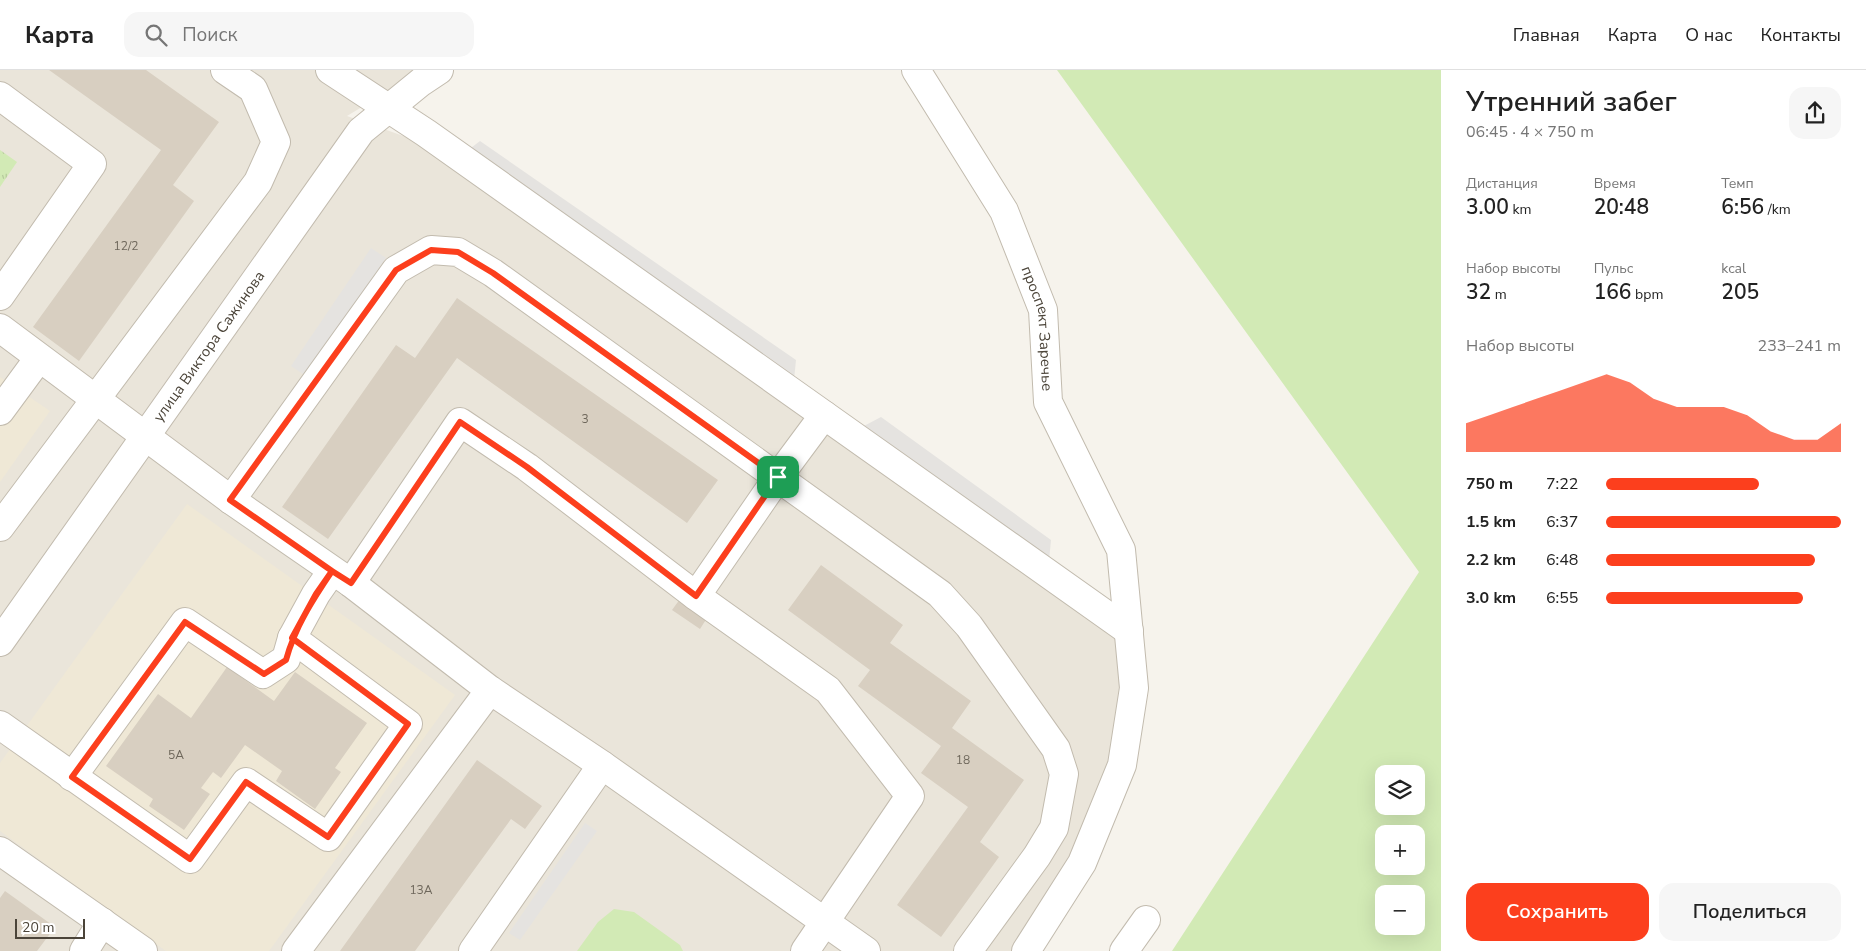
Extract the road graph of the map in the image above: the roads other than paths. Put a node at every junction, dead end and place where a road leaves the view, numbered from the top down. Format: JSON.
{"nodes":[{"id":1,"x":225,"y":70,"type":"edge"},
{"id":2,"x":330,"y":70,"type":"edge"},
{"id":3,"x":439,"y":70,"type":"edge"},
{"id":4,"x":916,"y":70,"type":"edge"},
{"id":5,"x":0,"y":96,"type":"edge"},
{"id":6,"x":387,"y":108,"type":"junction"},
{"id":7,"x":0,"y":296,"type":"edge"},
{"id":8,"x":0,"y":328,"type":"edge"},
{"id":9,"x":39,"y":358,"type":"junction"},
{"id":10,"x":95,"y":400,"type":"junction"},
{"id":11,"x":0,"y":411,"type":"edge"},
{"id":12,"x":824,"y":415,"type":"junction"},
{"id":13,"x":146,"y":437,"type":"junction"},
{"id":14,"x":778,"y":477,"type":"junction"},
{"id":15,"x":230,"y":500,"type":"junction"},
{"id":16,"x":0,"y":527,"type":"edge"},
{"id":17,"x":342,"y":577,"type":"junction"},
{"id":18,"x":696,"y":596,"type":"junction"},
{"id":19,"x":1129,"y":631,"type":"junction"},
{"id":20,"x":292,"y":638,"type":"junction"},
{"id":21,"x":0,"y":642,"type":"edge"},
{"id":22,"x":490,"y":690,"type":"junction"},
{"id":23,"x":0,"y":725,"type":"edge"},
{"id":24,"x":602,"y":765,"type":"junction"},
{"id":25,"x":72,"y":777,"type":"junction"},
{"id":26,"x":0,"y":851,"type":"edge"},
{"id":27,"x":1146,"y":920,"type":"dead end"},
{"id":28,"x":102,"y":922,"type":"junction"},
{"id":29,"x":825,"y":923,"type":"junction"},
{"id":30,"x":84,"y":951,"type":"edge"},
{"id":31,"x":144,"y":951,"type":"edge"},
{"id":32,"x":296,"y":951,"type":"edge"},
{"id":33,"x":473,"y":951,"type":"edge"},
{"id":34,"x":805,"y":951,"type":"edge"},
{"id":35,"x":866,"y":951,"type":"edge"},
{"id":36,"x":968,"y":951,"type":"edge"},
{"id":37,"x":1026,"y":951,"type":"edge"},
{"id":38,"x":1124,"y":951,"type":"edge"}],
"edges":[{"from":1,"to":10,"type":"street"},
{"from":2,"to":6,"type":"street"},
{"from":3,"to":6,"type":"street","name":"улица Виктора Сажинова"},
{"from":4,"to":19,"type":"street","name":"проспект Заречье"},
{"from":5,"to":7,"type":"street"},
{"from":6,"to":12,"type":"street"},
{"from":6,"to":13,"type":"street","name":"улица Виктора Сажинова"},
{"from":8,"to":9,"type":"street"},
{"from":9,"to":10,"type":"street"},
{"from":9,"to":11,"type":"street"},
{"from":10,"to":13,"type":"street"},
{"from":10,"to":16,"type":"street"},
{"from":12,"to":14,"type":"street"},
{"from":12,"to":19,"type":"street"},
{"from":13,"to":15,"type":"street"},
{"from":13,"to":21,"type":"street","name":"улица Виктора Сажинова"},
{"from":14,"to":15,"type":"street"},
{"from":14,"to":18,"type":"street"},
{"from":14,"to":36,"type":"street"},
{"from":15,"to":17,"type":"street"},
{"from":17,"to":18,"type":"street"},
{"from":17,"to":20,"type":"street"},
{"from":17,"to":22,"type":"street"},
{"from":18,"to":29,"type":"street"},
{"from":19,"to":37,"type":"street","name":"проспект Заречье"},
{"from":20,"to":25,"type":"street"},
{"from":20,"to":25,"type":"street"},
{"from":22,"to":24,"type":"street"},
{"from":22,"to":32,"type":"street"},
{"from":23,"to":25,"type":"street"},
{"from":24,"to":29,"type":"street"},
{"from":24,"to":33,"type":"street"},
{"from":26,"to":28,"type":"street"},
{"from":27,"to":38,"type":"street"},
{"from":28,"to":30,"type":"street"},
{"from":28,"to":31,"type":"street"},
{"from":29,"to":34,"type":"street"},
{"from":29,"to":35,"type":"street"}]}
